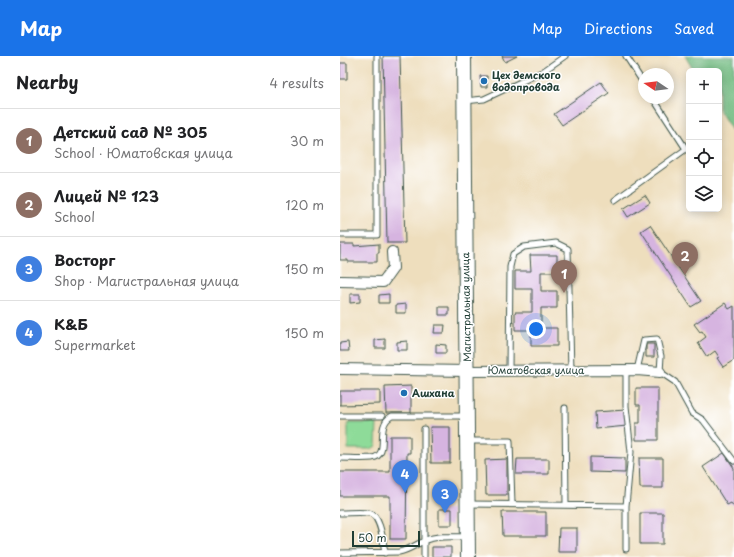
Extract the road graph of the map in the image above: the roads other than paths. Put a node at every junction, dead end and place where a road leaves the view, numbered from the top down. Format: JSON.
{"nodes":[{"id":1,"x":377,"y":56,"type":"edge"},
{"id":2,"x":464,"y":56,"type":"edge"},
{"id":3,"x":565,"y":56,"type":"edge"},
{"id":4,"x":626,"y":56,"type":"edge"},
{"id":5,"x":638,"y":75,"type":"edge"},
{"id":6,"x":464,"y":101,"type":"junction"},
{"id":7,"x":657,"y":104,"type":"edge"},
{"id":8,"x":615,"y":200,"type":"dead end"},
{"id":9,"x":340,"y":235,"type":"edge"},
{"id":10,"x":392,"y":252,"type":"dead end"},
{"id":11,"x":340,"y":281,"type":"edge"},
{"id":12,"x":340,"y":369,"type":"edge"},
{"id":13,"x":467,"y":370,"type":"junction"},
{"id":14,"x":509,"y":370,"type":"junction"},
{"id":15,"x":571,"y":370,"type":"junction"},
{"id":16,"x":626,"y":370,"type":"junction"},
{"id":17,"x":637,"y":370,"type":"junction"},
{"id":18,"x":660,"y":372,"type":"junction"},
{"id":19,"x":565,"y":408,"type":"dead end"},
{"id":20,"x":340,"y":416,"type":"edge"},
{"id":21,"x":382,"y":416,"type":"dead end"},
{"id":22,"x":467,"y":416,"type":"junction"},
{"id":23,"x":424,"y":429,"type":"dead end"},
{"id":24,"x":467,"y":441,"type":"junction"},
{"id":25,"x":340,"y":458,"type":"edge"},
{"id":26,"x":734,"y":461,"type":"edge"},
{"id":27,"x":468,"y":504,"type":"junction"},
{"id":28,"x":512,"y":504,"type":"junction"},
{"id":29,"x":566,"y":505,"type":"junction"},
{"id":30,"x":626,"y":506,"type":"junction"},
{"id":31,"x":340,"y":513,"type":"edge"},
{"id":32,"x":468,"y":537,"type":"junction"},
{"id":33,"x":424,"y":540,"type":"junction"},
{"id":34,"x":626,"y":549,"type":"dead end"},
{"id":35,"x":340,"y":553,"type":"edge"},
{"id":36,"x":385,"y":553,"type":"junction"},
{"id":37,"x":424,"y":557,"type":"edge"},
{"id":38,"x":468,"y":557,"type":"edge"}],
"edges":[{"from":1,"to":9,"type":"lane"},
{"from":2,"to":6,"type":"street","name":"Магистральная улица"},
{"from":3,"to":6,"type":"lane"},
{"from":4,"to":5,"type":"lane"},
{"from":6,"to":13,"type":"street","name":"Магистральная улица"},
{"from":7,"to":8,"type":"lane"},
{"from":10,"to":11,"type":"street"},
{"from":12,"to":13,"type":"street","name":"Юматовская улица"},
{"from":13,"to":14,"type":"street","name":"Юматовская улица"},
{"from":13,"to":22,"type":"street","name":"Магистральная улица"},
{"from":14,"to":15,"type":"street","name":"Юматовская улица"},
{"from":14,"to":15,"type":"lane"},
{"from":15,"to":16,"type":"street","name":"Юматовская улица"},
{"from":16,"to":17,"type":"street","name":"Юматовская улица"},
{"from":16,"to":30,"type":"lane"},
{"from":17,"to":18,"type":"street","name":"Юматовская улица"},
{"from":17,"to":18,"type":"lane"},
{"from":18,"to":26,"type":"lane"},
{"from":19,"to":29,"type":"lane"},
{"from":20,"to":21,"type":"lane"},
{"from":22,"to":24,"type":"street","name":"Магистральная улица"},
{"from":22,"to":25,"type":"lane"},
{"from":23,"to":33,"type":"lane"},
{"from":24,"to":27,"type":"street","name":"Магистральная улица"},
{"from":24,"to":28,"type":"lane"},
{"from":27,"to":28,"type":"lane"},
{"from":27,"to":32,"type":"street","name":"Магистральная улица"},
{"from":28,"to":29,"type":"lane"},
{"from":29,"to":30,"type":"lane"},
{"from":30,"to":34,"type":"lane"},
{"from":31,"to":36,"type":"lane"},
{"from":32,"to":33,"type":"lane"},
{"from":32,"to":38,"type":"street","name":"Магистральная улица"},
{"from":33,"to":36,"type":"lane"},
{"from":33,"to":37,"type":"lane"},
{"from":35,"to":36,"type":"lane"}]}
